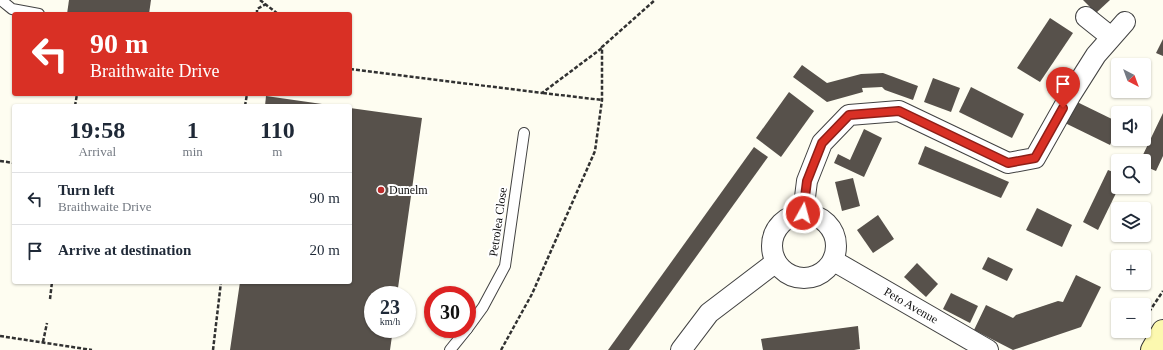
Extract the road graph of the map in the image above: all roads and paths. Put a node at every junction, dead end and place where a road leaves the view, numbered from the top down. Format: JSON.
{"nodes":[{"id":1,"x":1,"y":0,"type":"edge"},
{"id":2,"x":260,"y":0,"type":"edge"},
{"id":3,"x":655,"y":0,"type":"edge"},
{"id":4,"x":266,"y":4,"type":"junction"},
{"id":5,"x":29,"y":12,"type":"edge"},
{"id":6,"x":257,"y":12,"type":"edge"},
{"id":7,"x":276,"y":12,"type":"edge"},
{"id":8,"x":1086,"y":17,"type":"dead end"},
{"id":9,"x":1125,"y":22,"type":"dead end"},
{"id":10,"x":1111,"y":37,"type":"junction"},
{"id":11,"x":602,"y":48,"type":"junction"},
{"id":12,"x":352,"y":69,"type":"edge"},
{"id":13,"x":542,"y":93,"type":"junction"},
{"id":14,"x":602,"y":100,"type":"junction"},
{"id":15,"x":524,"y":133,"type":"dead end"},
{"id":16,"x":0,"y":161,"type":"edge"},
{"id":17,"x":12,"y":163,"type":"edge"},
{"id":18,"x":803,"y":213,"type":"junction"},
{"id":19,"x":834,"y":261,"type":"junction"},
{"id":20,"x":776,"y":262,"type":"junction"},
{"id":21,"x":52,"y":284,"type":"edge"},
{"id":22,"x":221,"y":284,"type":"edge"},
{"id":23,"x":50,"y":299,"type":"dead end"},
{"id":24,"x":476,"y":317,"type":"edge"},
{"id":25,"x":47,"y":323,"type":"dead end"},
{"id":26,"x":1163,"y":331,"type":"edge"},
{"id":27,"x":0,"y":336,"type":"edge"},
{"id":28,"x":460,"y":338,"type":"edge"},
{"id":29,"x":43,"y":342,"type":"junction"},
{"id":30,"x":92,"y":350,"type":"edge"},
{"id":31,"x":213,"y":350,"type":"edge"},
{"id":32,"x":450,"y":350,"type":"edge"},
{"id":33,"x":501,"y":350,"type":"edge"},
{"id":34,"x":682,"y":350,"type":"edge"},
{"id":35,"x":988,"y":350,"type":"edge"},
{"id":36,"x":1152,"y":350,"type":"edge"}],
"edges":[{"from":1,"to":5,"type":"lane"},
{"from":2,"to":4,"type":"path"},
{"from":3,"to":11,"type":"path"},
{"from":4,"to":6,"type":"path"},
{"from":4,"to":7,"type":"path"},
{"from":8,"to":10,"type":"street"},
{"from":9,"to":10,"type":"street"},
{"from":10,"to":18,"type":"street"},
{"from":11,"to":13,"type":"path"},
{"from":11,"to":14,"type":"path"},
{"from":12,"to":13,"type":"path"},
{"from":13,"to":14,"type":"path"},
{"from":14,"to":33,"type":"path"},
{"from":15,"to":24,"type":"lane","name":"Petrolea Close"},
{"from":16,"to":17,"type":"path"},
{"from":18,"to":19,"type":"street"},
{"from":18,"to":20,"type":"street"},
{"from":19,"to":20,"type":"street"},
{"from":19,"to":35,"type":"street","name":"Peto Avenue"},
{"from":20,"to":34,"type":"street"},
{"from":21,"to":23,"type":"path"},
{"from":22,"to":31,"type":"path"},
{"from":25,"to":29,"type":"path"},
{"from":26,"to":36,"type":"street"},
{"from":27,"to":29,"type":"path"},
{"from":28,"to":32,"type":"lane","name":"Petrolea Close"},
{"from":29,"to":30,"type":"path"}]}
